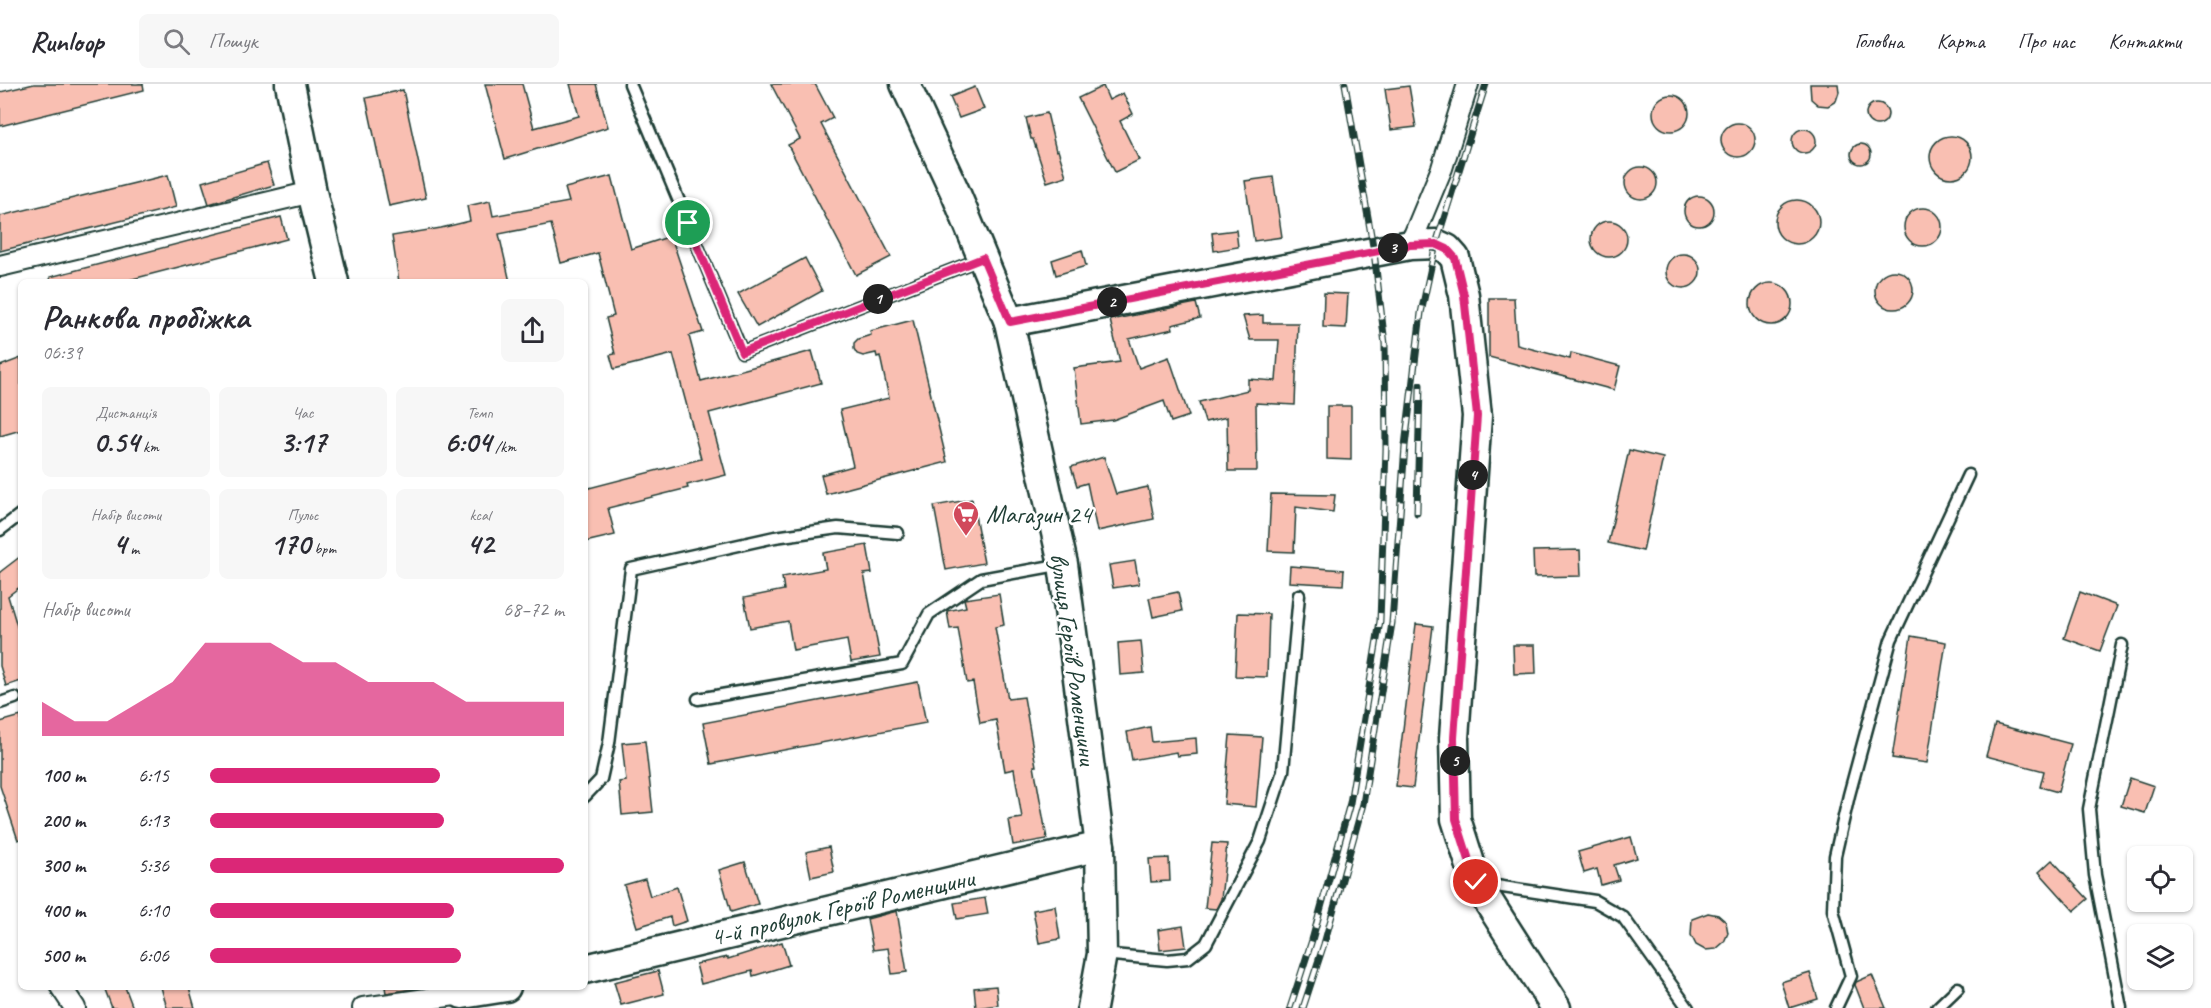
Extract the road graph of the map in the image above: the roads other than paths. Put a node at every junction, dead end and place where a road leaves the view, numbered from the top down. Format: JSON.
{"nodes":[{"id":1,"x":290,"y":84,"type":"edge"},
{"id":2,"x":630,"y":84,"type":"edge"},
{"id":3,"x":905,"y":84,"type":"edge"},
{"id":4,"x":1468,"y":84,"type":"edge"},
{"id":5,"x":312,"y":192,"type":"junction"},
{"id":6,"x":1410,"y":245,"type":"junction"},
{"id":7,"x":983,"y":258,"type":"junction"},
{"id":8,"x":0,"y":266,"type":"edge"},
{"id":9,"x":333,"y":279,"type":"edge"},
{"id":10,"x":1010,"y":322,"type":"junction"},
{"id":11,"x":1968,"y":475,"type":"dead end"},
{"id":12,"x":18,"y":516,"type":"edge"},
{"id":13,"x":0,"y":530,"type":"edge"},
{"id":14,"x":898,"y":533,"type":"dead end"},
{"id":15,"x":1063,"y":564,"type":"junction"},
{"id":16,"x":1299,"y":596,"type":"dead end"},
{"id":17,"x":2122,"y":645,"type":"dead end"},
{"id":18,"x":15,"y":698,"type":"dead end"},
{"id":19,"x":698,"y":699,"type":"dead end"},
{"id":20,"x":0,"y":703,"type":"edge"},
{"id":21,"x":588,"y":793,"type":"edge"},
{"id":22,"x":1100,"y":846,"type":"junction"},
{"id":23,"x":1476,"y":882,"type":"junction"},
{"id":24,"x":1102,"y":954,"type":"junction"},
{"id":25,"x":588,"y":968,"type":"edge"},
{"id":26,"x":1958,"y":988,"type":"dead end"},
{"id":27,"x":63,"y":990,"type":"edge"},
{"id":28,"x":491,"y":990,"type":"edge"},
{"id":29,"x":461,"y":996,"type":"edge"},
{"id":30,"x":75,"y":1008,"type":"edge"},
{"id":31,"x":363,"y":1008,"type":"edge"},
{"id":32,"x":1092,"y":1008,"type":"edge"},
{"id":33,"x":1557,"y":1008,"type":"edge"},
{"id":34,"x":1688,"y":1008,"type":"edge"},
{"id":35,"x":1836,"y":1008,"type":"edge"},
{"id":36,"x":1937,"y":1008,"type":"edge"},
{"id":37,"x":2121,"y":1008,"type":"edge"}],
"edges":[{"from":1,"to":5,"type":"street"},
{"from":2,"to":7,"type":"lane"},
{"from":3,"to":7,"type":"street","name":"вулиця Героїв Роменщини"},
{"from":4,"to":6,"type":"street"},
{"from":5,"to":8,"type":"street"},
{"from":5,"to":9,"type":"street"},
{"from":6,"to":10,"type":"street"},
{"from":6,"to":23,"type":"street"},
{"from":7,"to":10,"type":"street","name":"вулиця Героїв Роменщини"},
{"from":10,"to":15,"type":"street","name":"вулиця Героїв Роменщини"},
{"from":11,"to":35,"type":"lane"},
{"from":12,"to":13,"type":"lane"},
{"from":14,"to":21,"type":"lane"},
{"from":15,"to":19,"type":"lane"},
{"from":15,"to":22,"type":"street","name":"вулиця Героїв Роменщини"},
{"from":16,"to":24,"type":"lane"},
{"from":17,"to":37,"type":"lane"},
{"from":18,"to":20,"type":"lane"},
{"from":22,"to":24,"type":"street","name":"вулиця Героїв Роменщини"},
{"from":22,"to":25,"type":"street","name":"4-й провулок Героїв Роменщини"},
{"from":23,"to":33,"type":"street"},
{"from":23,"to":34,"type":"lane"},
{"from":24,"to":32,"type":"street","name":"вулиця Героїв Роменщини"},
{"from":26,"to":36,"type":"lane"},
{"from":27,"to":30,"type":"street"},
{"from":28,"to":29,"type":"street"},
{"from":29,"to":31,"type":"street"}]}
